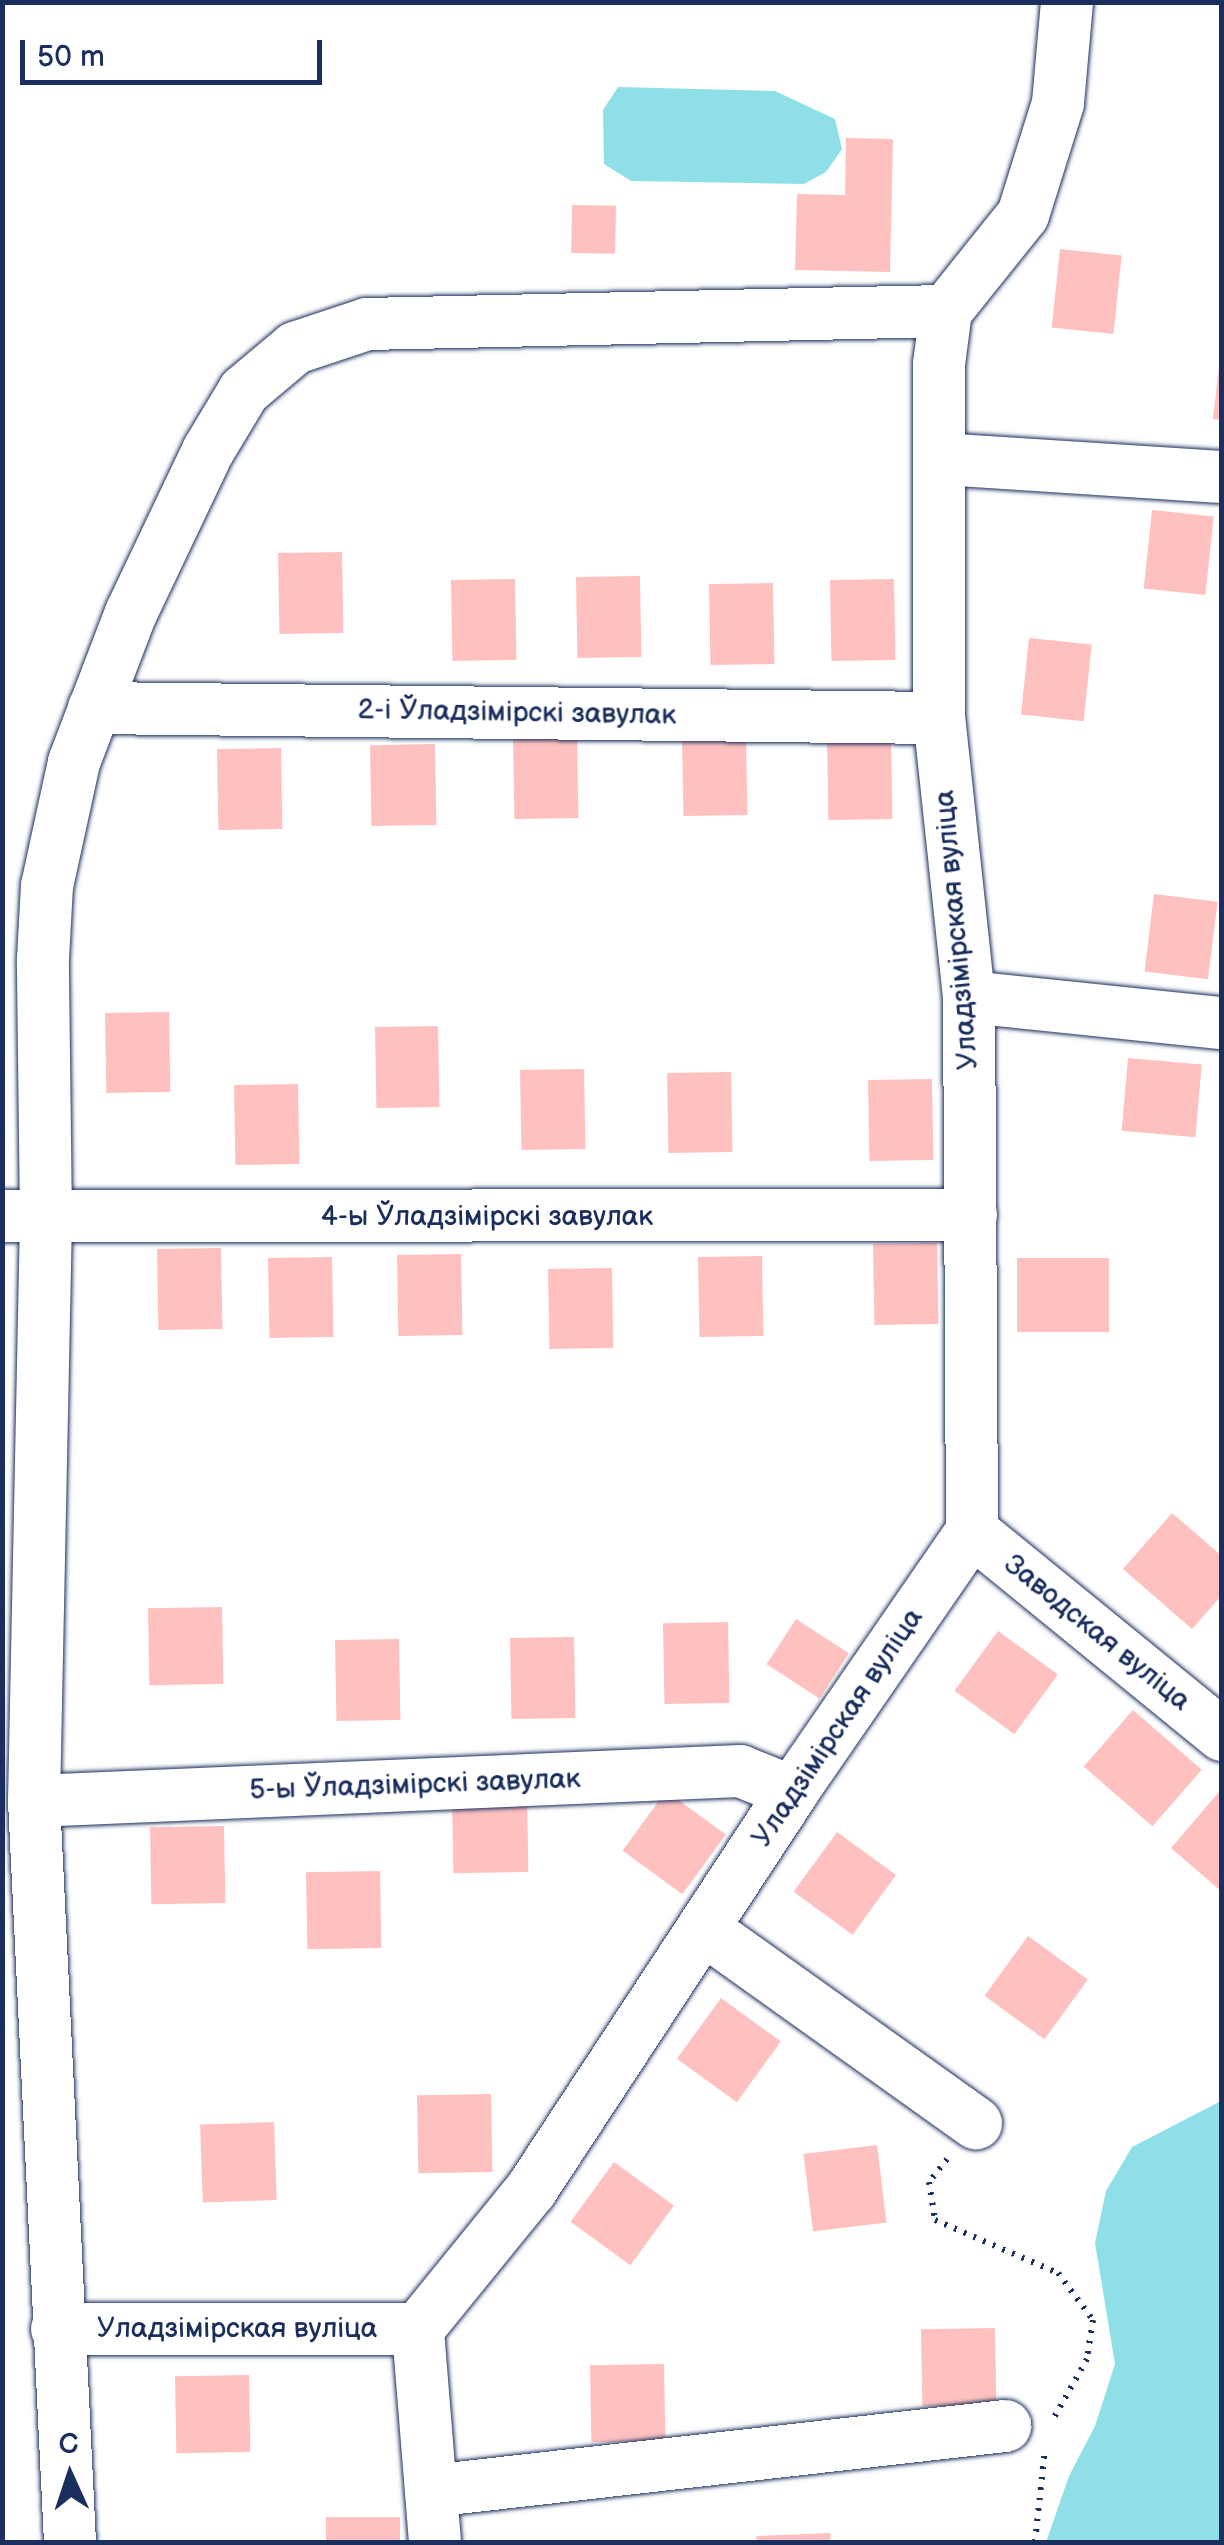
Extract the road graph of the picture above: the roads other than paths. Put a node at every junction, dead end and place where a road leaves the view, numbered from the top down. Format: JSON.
{"nodes":[{"id":1,"x":1068,"y":2,"type":"edge"},
{"id":2,"x":946,"y":312,"type":"junction"},
{"id":3,"x":942,"y":459,"type":"junction"},
{"id":4,"x":1222,"y":477,"type":"edge"},
{"id":5,"x":94,"y":708,"type":"junction"},
{"id":6,"x":939,"y":718,"type":"junction"},
{"id":7,"x":969,"y":998,"type":"junction"},
{"id":8,"x":1222,"y":1022,"type":"edge"},
{"id":9,"x":971,"y":1214,"type":"junction"},
{"id":10,"x":24,"y":1217,"type":"edge"},
{"id":11,"x":972,"y":1531,"type":"junction"},
{"id":12,"x":1222,"y":1735,"type":"edge"},
{"id":13,"x":792,"y":1792,"type":"junction"},
{"id":14,"x":34,"y":1801,"type":"junction"},
{"id":15,"x":705,"y":1930,"type":"junction"},
{"id":16,"x":976,"y":2123,"type":"road end"},
{"id":17,"x":57,"y":2329,"type":"junction"},
{"id":18,"x":418,"y":2329,"type":"junction"},
{"id":19,"x":1005,"y":2426,"type":"dead end"},
{"id":20,"x":430,"y":2491,"type":"junction"},
{"id":21,"x":70,"y":2542,"type":"edge"},
{"id":22,"x":435,"y":2542,"type":"edge"}],
"edges":[{"from":1,"to":2,"type":"street"},
{"from":2,"to":3,"type":"street","name":"Уладзімірская вуліца"},
{"from":2,"to":5,"type":"street"},
{"from":3,"to":4,"type":"street"},
{"from":3,"to":6,"type":"street","name":"Уладзімірская вуліца"},
{"from":5,"to":6,"type":"street","name":"2-і Ўладзімірскі завулак"},
{"from":5,"to":10,"type":"street"},
{"from":6,"to":7,"type":"street","name":"Уладзімірская вуліца"},
{"from":7,"to":8,"type":"street"},
{"from":7,"to":9,"type":"street","name":"Уладзімірская вуліца"},
{"from":9,"to":10,"type":"street","name":"4-ы Ўладзімірскі завулак"},
{"from":9,"to":11,"type":"street","name":"Уладзімірская вуліца"},
{"from":10,"to":14,"type":"street"},
{"from":11,"to":12,"type":"street","name":"Заводская вуліца"},
{"from":11,"to":13,"type":"street","name":"Уладзімірская вуліца"},
{"from":13,"to":14,"type":"street","name":"5-ы Ўладзімірскі завулак"},
{"from":13,"to":15,"type":"street","name":"Уладзімірская вуліца"},
{"from":14,"to":17,"type":"street"},
{"from":15,"to":16,"type":"street"},
{"from":15,"to":18,"type":"street","name":"Уладзімірская вуліца"},
{"from":17,"to":18,"type":"street","name":"Уладзімірская вуліца"},
{"from":17,"to":21,"type":"street"},
{"from":18,"to":20,"type":"street","name":"Уладзімірская вуліца"},
{"from":19,"to":20,"type":"street"},
{"from":20,"to":22,"type":"street","name":"Уладзімірская вуліца"}]}
